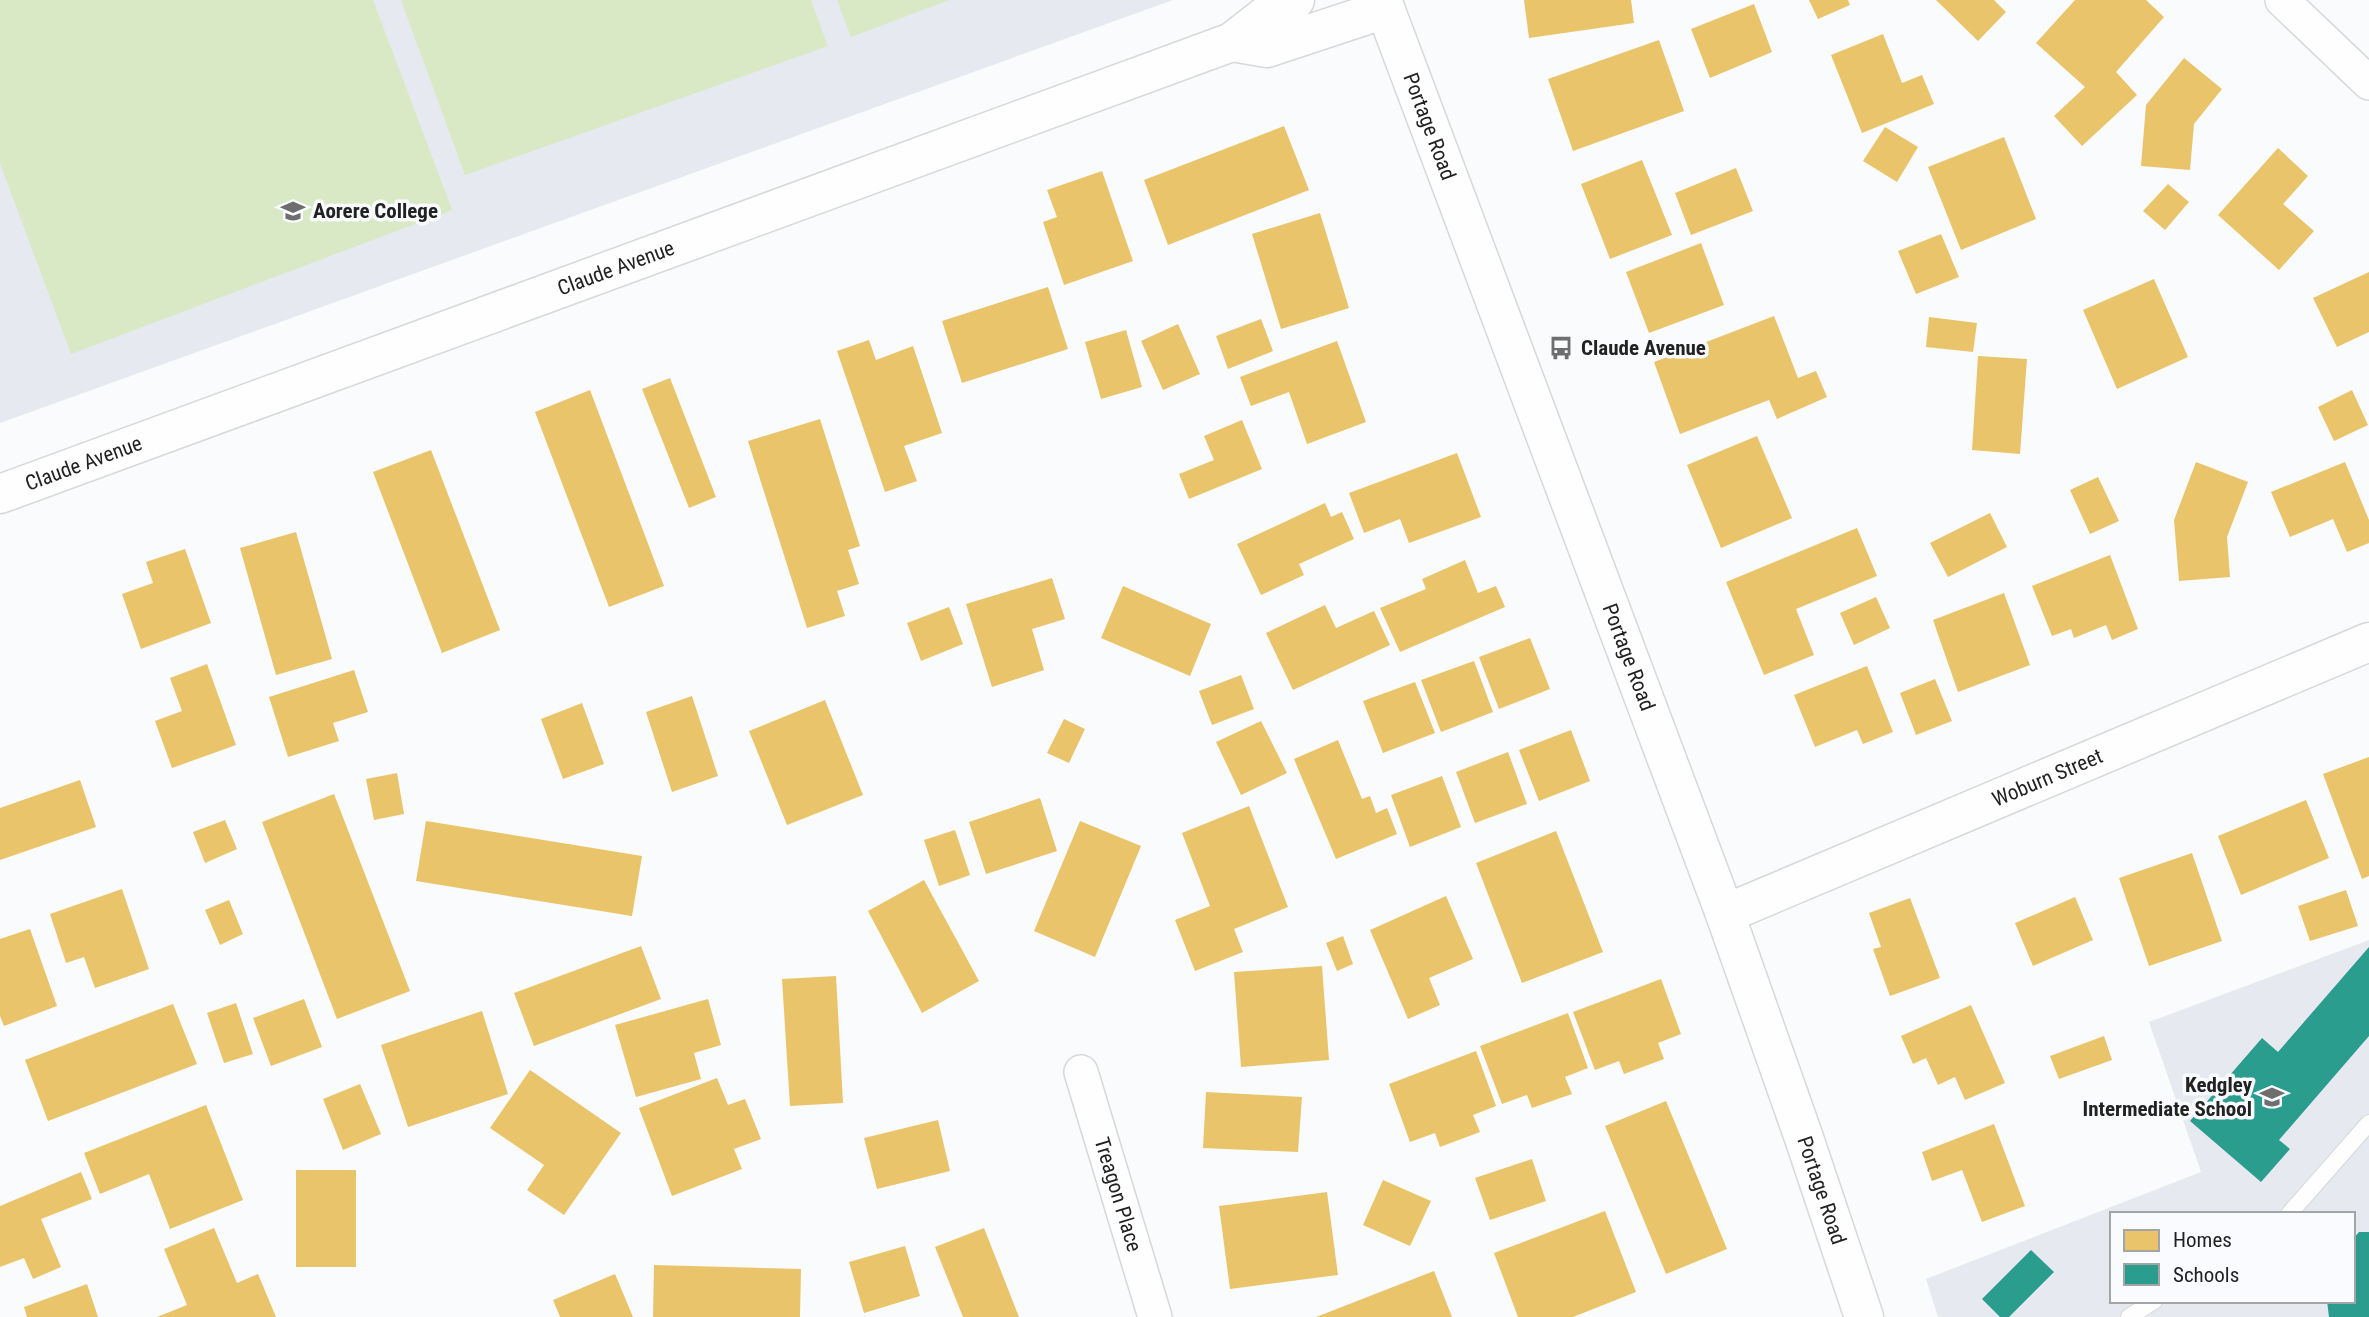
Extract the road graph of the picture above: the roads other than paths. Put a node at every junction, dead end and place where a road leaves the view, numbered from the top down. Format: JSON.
{"nodes":[{"id":1,"x":1295,"y":0,"type":"edge"},
{"id":2,"x":2282,"y":0,"type":"edge"},
{"id":3,"x":1384,"y":5,"type":"edge"},
{"id":4,"x":1232,"y":42,"type":"junction"},
{"id":5,"x":2369,"y":83,"type":"edge"},
{"id":6,"x":0,"y":494,"type":"edge"},
{"id":7,"x":2369,"y":642,"type":"edge"},
{"id":8,"x":1725,"y":914,"type":"junction"},
{"id":9,"x":1081,"y":1072,"type":"dead end"},
{"id":10,"x":2369,"y":1123,"type":"edge"},
{"id":11,"x":2291,"y":1212,"type":"edge"},
{"id":12,"x":2151,"y":1303,"type":"edge"},
{"id":13,"x":1155,"y":1317,"type":"edge"},
{"id":14,"x":1863,"y":1317,"type":"edge"},
{"id":15,"x":2130,"y":1317,"type":"edge"}],
"edges":[{"from":1,"to":4,"type":"main road","name":"Claude Avenue"},
{"from":2,"to":5,"type":"street"},
{"from":3,"to":4,"type":"main road","name":"Claude Avenue"},
{"from":3,"to":8,"type":"main road","name":"Portage Road"},
{"from":4,"to":6,"type":"main road","name":"Claude Avenue"},
{"from":7,"to":8,"type":"main road","name":"Woburn Street"},
{"from":8,"to":14,"type":"main road","name":"Portage Road"},
{"from":9,"to":13,"type":"street","name":"Treagon Place"},
{"from":10,"to":11,"type":"lane"},
{"from":12,"to":15,"type":"lane"}]}
